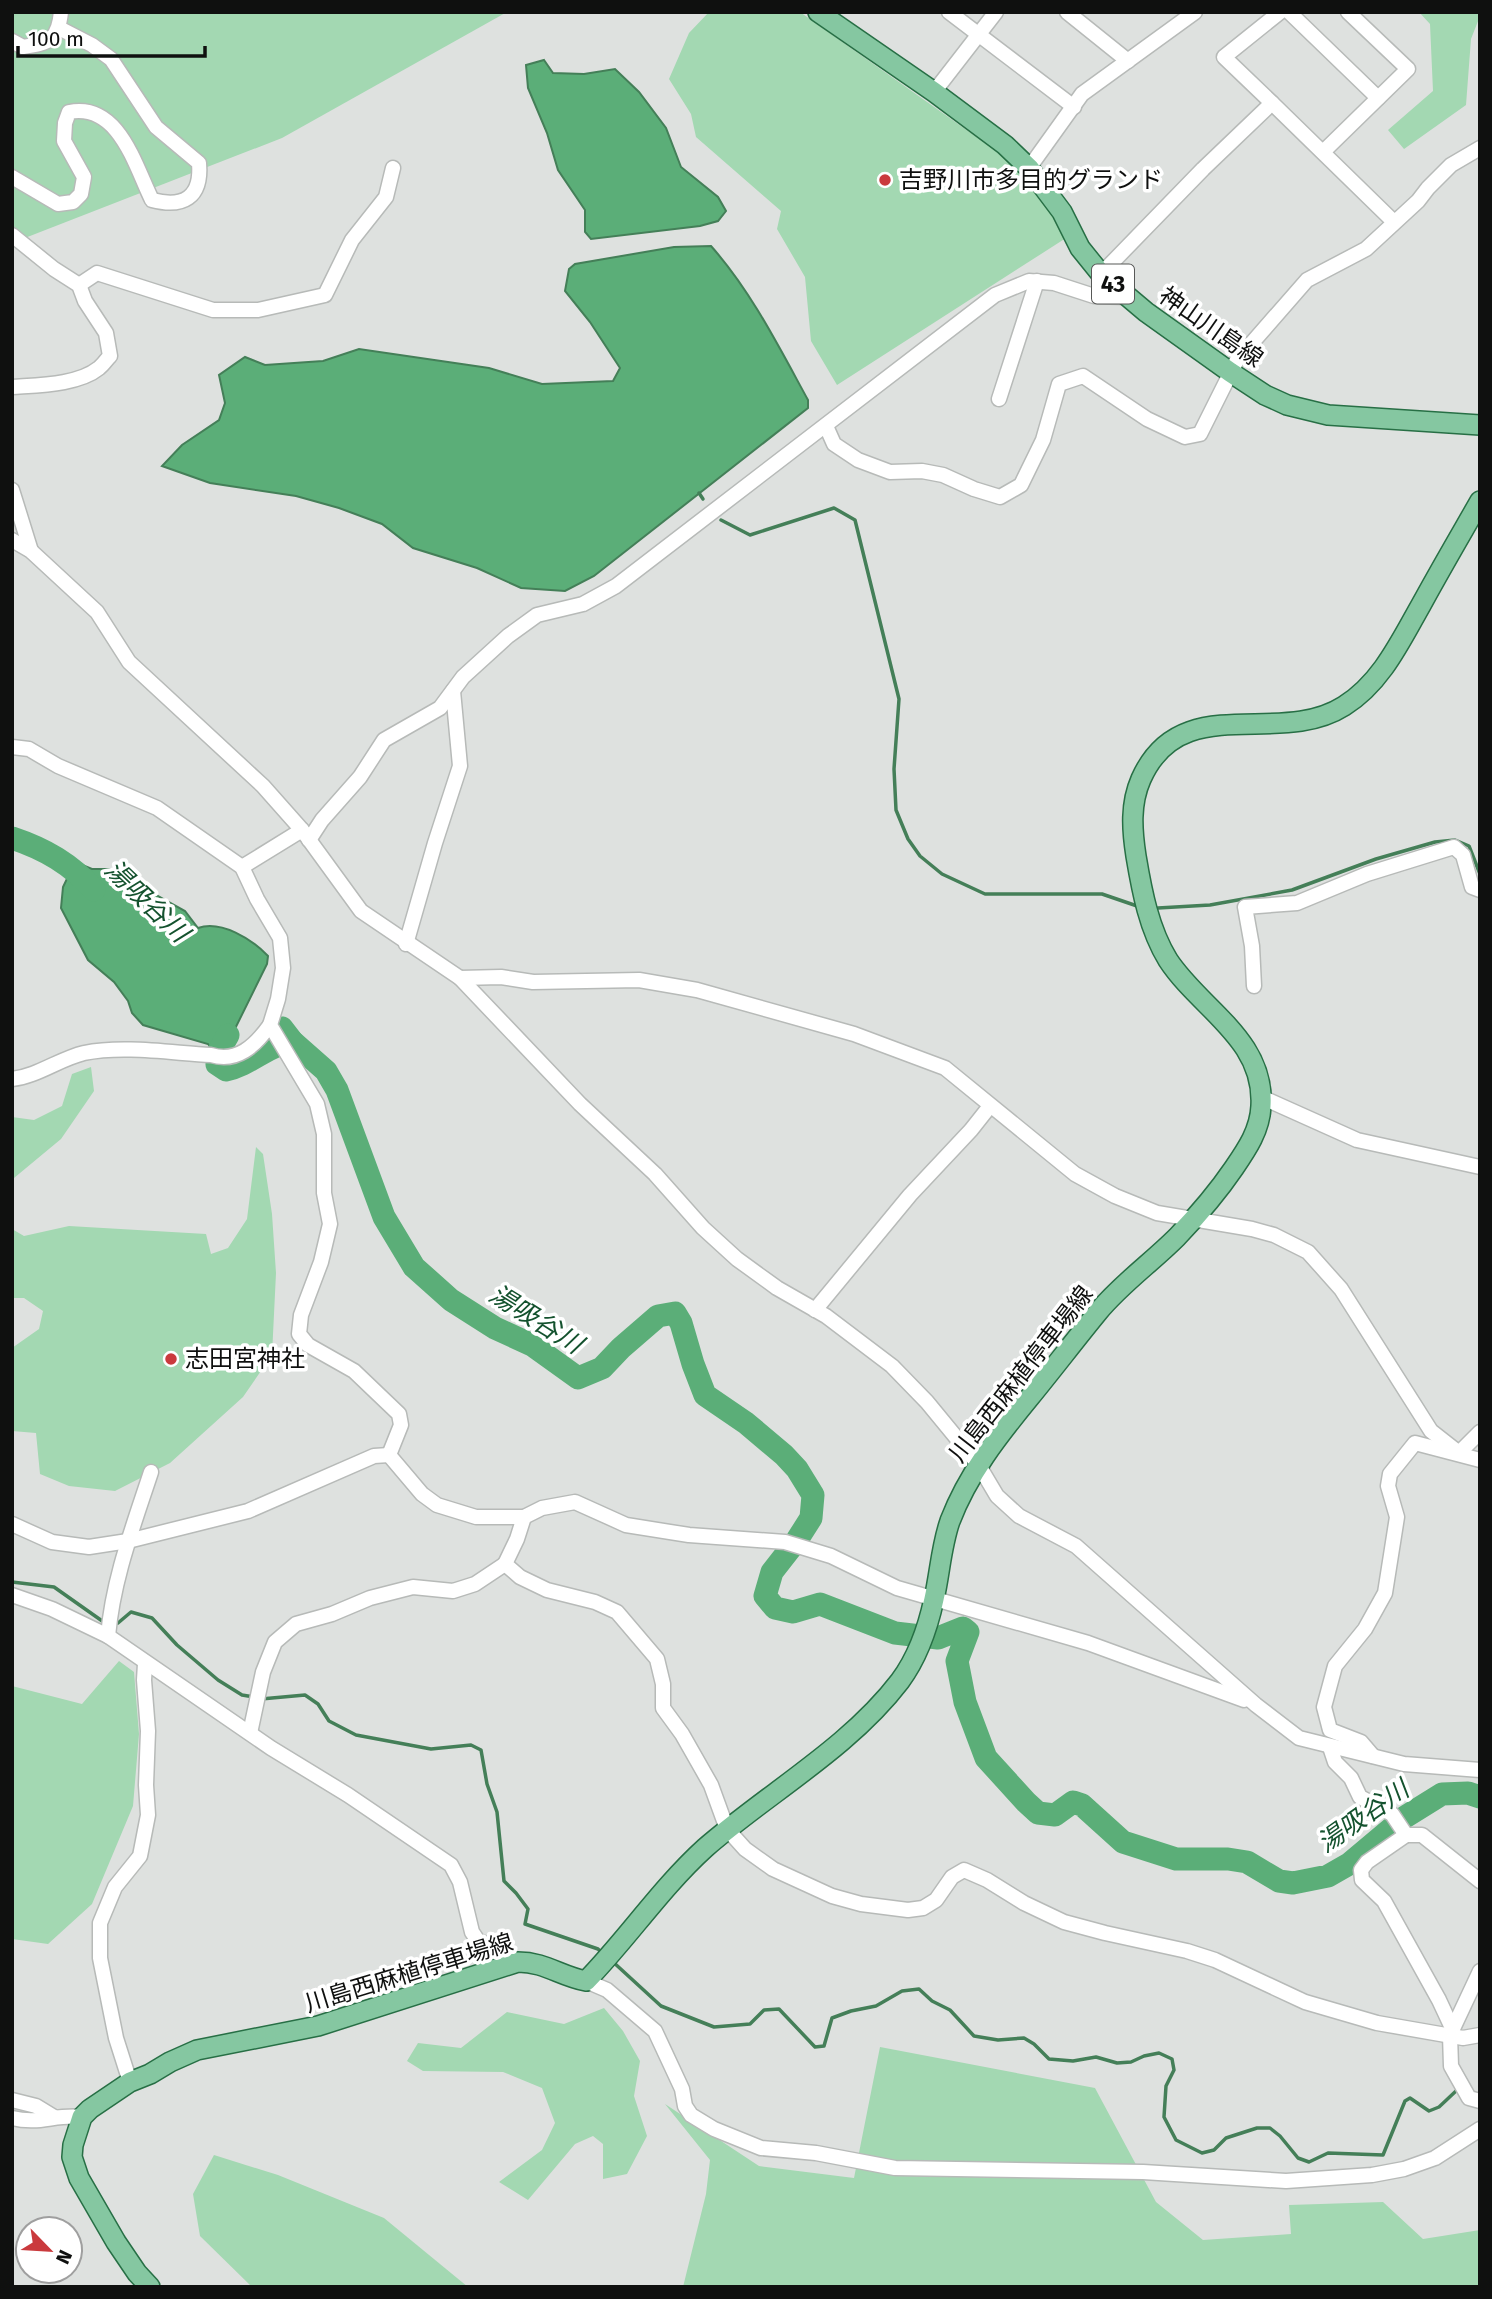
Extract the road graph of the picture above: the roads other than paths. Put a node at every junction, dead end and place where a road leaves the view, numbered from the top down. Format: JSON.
{"nodes":[{"id":1,"x":61,"y":12,"type":"edge"},
{"id":2,"x":819,"y":12,"type":"edge"},
{"id":3,"x":949,"y":12,"type":"edge"},
{"id":4,"x":996,"y":12,"type":"edge"},
{"id":5,"x":1067,"y":12,"type":"edge"},
{"id":6,"x":1280,"y":12,"type":"edge"},
{"id":7,"x":1289,"y":12,"type":"edge"},
{"id":8,"x":1348,"y":12,"type":"edge"},
{"id":9,"x":1188,"y":14,"type":"edge"},
{"id":10,"x":59,"y":27,"type":"junction"},
{"id":11,"x":978,"y":35,"type":"junction"},
{"id":12,"x":12,"y":41,"type":"edge"},
{"id":13,"x":1128,"y":61,"type":"junction"},
{"id":14,"x":934,"y":92,"type":"junction"},
{"id":15,"x":1378,"y":98,"type":"junction"},
{"id":16,"x":1272,"y":103,"type":"junction"},
{"id":17,"x":1074,"y":107,"type":"junction"},
{"id":18,"x":1480,"y":148,"type":"edge"},
{"id":19,"x":1323,"y":152,"type":"junction"},
{"id":20,"x":393,"y":168,"type":"dead end"},
{"id":21,"x":1029,"y":169,"type":"junction"},
{"id":22,"x":12,"y":177,"type":"edge"},
{"id":23,"x":1394,"y":222,"type":"junction"},
{"id":24,"x":12,"y":235,"type":"edge"},
{"id":25,"x":1101,"y":274,"type":"junction"},
{"id":26,"x":1037,"y":281,"type":"junction"},
{"id":27,"x":79,"y":285,"type":"junction"},
{"id":28,"x":1126,"y":297,"type":"junction"},
{"id":29,"x":1230,"y":372,"type":"junction"},
{"id":30,"x":12,"y":387,"type":"edge"},
{"id":31,"x":999,"y":399,"type":"dead end"},
{"id":32,"x":1480,"y":425,"type":"edge"},
{"id":33,"x":826,"y":426,"type":"junction"},
{"id":34,"x":12,"y":490,"type":"edge"},
{"id":35,"x":1480,"y":501,"type":"edge"},
{"id":36,"x":12,"y":540,"type":"edge"},
{"id":37,"x":31,"y":551,"type":"junction"},
{"id":38,"x":453,"y":691,"type":"junction"},
{"id":39,"x":12,"y":747,"type":"edge"},
{"id":40,"x":305,"y":835,"type":"junction"},
{"id":41,"x":242,"y":867,"type":"junction"},
{"id":42,"x":1480,"y":890,"type":"edge"},
{"id":43,"x":407,"y":944,"type":"junction"},
{"id":44,"x":460,"y":978,"type":"junction"},
{"id":45,"x":1254,"y":986,"type":"dead end"},
{"id":46,"x":270,"y":1025,"type":"junction"},
{"id":47,"x":12,"y":1079,"type":"edge"},
{"id":48,"x":1261,"y":1097,"type":"junction"},
{"id":49,"x":990,"y":1105,"type":"junction"},
{"id":50,"x":1480,"y":1167,"type":"edge"},
{"id":51,"x":1192,"y":1220,"type":"junction"},
{"id":52,"x":816,"y":1310,"type":"junction"},
{"id":53,"x":1480,"y":1432,"type":"edge"},
{"id":54,"x":1459,"y":1453,"type":"junction"},
{"id":55,"x":388,"y":1455,"type":"junction"},
{"id":56,"x":1480,"y":1460,"type":"edge"},
{"id":57,"x":978,"y":1464,"type":"junction"},
{"id":58,"x":151,"y":1472,"type":"dead end"},
{"id":59,"x":524,"y":1517,"type":"junction"},
{"id":60,"x":12,"y":1524,"type":"edge"},
{"id":61,"x":128,"y":1541,"type":"junction"},
{"id":62,"x":505,"y":1563,"type":"junction"},
{"id":63,"x":12,"y":1595,"type":"edge"},
{"id":64,"x":934,"y":1599,"type":"junction"},
{"id":65,"x":108,"y":1636,"type":"junction"},
{"id":66,"x":145,"y":1664,"type":"junction"},
{"id":67,"x":1256,"y":1704,"type":"junction"},
{"id":68,"x":250,"y":1733,"type":"junction"},
{"id":69,"x":1330,"y":1747,"type":"junction"},
{"id":70,"x":1373,"y":1756,"type":"junction"},
{"id":71,"x":1480,"y":1770,"type":"edge"},
{"id":72,"x":727,"y":1829,"type":"junction"},
{"id":73,"x":1404,"y":1832,"type":"junction"},
{"id":74,"x":1480,"y":1881,"type":"edge"},
{"id":75,"x":518,"y":1962,"type":"junction"},
{"id":76,"x":1480,"y":1971,"type":"edge"},
{"id":77,"x":586,"y":1981,"type":"junction"},
{"id":78,"x":1452,"y":2033,"type":"junction"},
{"id":79,"x":1480,"y":2035,"type":"edge"},
{"id":80,"x":130,"y":2082,"type":"junction"},
{"id":81,"x":12,"y":2100,"type":"edge"},
{"id":82,"x":1480,"y":2101,"type":"edge"},
{"id":83,"x":54,"y":2117,"type":"junction"},
{"id":84,"x":82,"y":2117,"type":"junction"},
{"id":85,"x":12,"y":2118,"type":"edge"},
{"id":86,"x":1480,"y":2129,"type":"edge"},
{"id":87,"x":150,"y":2287,"type":"edge"}],
"edges":[{"from":1,"to":10,"type":"street"},
{"from":2,"to":14,"type":"main road","name":"神山川島線","number":"43"},
{"from":3,"to":11,"type":"street"},
{"from":4,"to":11,"type":"street"},
{"from":5,"to":13,"type":"street"},
{"from":6,"to":16,"type":"street"},
{"from":7,"to":15,"type":"street"},
{"from":8,"to":15,"type":"street"},
{"from":9,"to":13,"type":"street"},
{"from":10,"to":12,"type":"street"},
{"from":10,"to":22,"type":"street"},
{"from":11,"to":14,"type":"street"},
{"from":11,"to":17,"type":"street"},
{"from":13,"to":17,"type":"street"},
{"from":14,"to":21,"type":"main road","name":"神山川島線","number":"43"},
{"from":15,"to":19,"type":"street"},
{"from":16,"to":19,"type":"street"},
{"from":16,"to":25,"type":"street"},
{"from":17,"to":21,"type":"street"},
{"from":18,"to":23,"type":"street"},
{"from":19,"to":23,"type":"street"},
{"from":20,"to":27,"type":"street"},
{"from":21,"to":25,"type":"main road","name":"神山川島線","number":"43"},
{"from":23,"to":29,"type":"street"},
{"from":24,"to":27,"type":"street"},
{"from":25,"to":28,"type":"main road","name":"神山川島線","number":"43"},
{"from":26,"to":28,"type":"street"},
{"from":26,"to":31,"type":"street"},
{"from":26,"to":33,"type":"street"},
{"from":27,"to":30,"type":"street"},
{"from":28,"to":29,"type":"main road","name":"神山川島線","number":"43"},
{"from":29,"to":32,"type":"main road","name":"神山川島線","number":"43"},
{"from":29,"to":33,"type":"street"},
{"from":33,"to":38,"type":"street"},
{"from":34,"to":37,"type":"street"},
{"from":35,"to":48,"type":"main road","name":"川島西麻植停車場線"},
{"from":36,"to":37,"type":"street"},
{"from":37,"to":40,"type":"street"},
{"from":38,"to":40,"type":"street"},
{"from":38,"to":43,"type":"street"},
{"from":39,"to":41,"type":"street"},
{"from":40,"to":41,"type":"street"},
{"from":40,"to":43,"type":"street"},
{"from":41,"to":46,"type":"street"},
{"from":42,"to":45,"type":"street"},
{"from":43,"to":44,"type":"street"},
{"from":44,"to":49,"type":"street"},
{"from":44,"to":52,"type":"street"},
{"from":46,"to":47,"type":"street"},
{"from":46,"to":55,"type":"street"},
{"from":48,"to":50,"type":"street"},
{"from":48,"to":51,"type":"main road","name":"川島西麻植停車場線"},
{"from":49,"to":51,"type":"street"},
{"from":49,"to":52,"type":"street"},
{"from":51,"to":54,"type":"street"},
{"from":51,"to":57,"type":"main road","name":"川島西麻植停車場線"},
{"from":52,"to":57,"type":"street"},
{"from":53,"to":54,"type":"street"},
{"from":54,"to":56,"type":"street"},
{"from":54,"to":70,"type":"street"},
{"from":55,"to":59,"type":"street"},
{"from":55,"to":61,"type":"street"},
{"from":57,"to":64,"type":"main road","name":"川島西麻植停車場線"},
{"from":57,"to":67,"type":"street"},
{"from":58,"to":61,"type":"street"},
{"from":59,"to":62,"type":"street"},
{"from":59,"to":64,"type":"street"},
{"from":60,"to":61,"type":"street"},
{"from":61,"to":65,"type":"street"},
{"from":62,"to":68,"type":"street"},
{"from":62,"to":72,"type":"street"},
{"from":63,"to":65,"type":"street"},
{"from":64,"to":67,"type":"street"},
{"from":64,"to":72,"type":"main road","name":"川島西麻植停車場線"},
{"from":65,"to":66,"type":"street"},
{"from":66,"to":68,"type":"street"},
{"from":66,"to":80,"type":"street"},
{"from":67,"to":69,"type":"street"},
{"from":68,"to":75,"type":"street"},
{"from":69,"to":70,"type":"street"},
{"from":69,"to":73,"type":"street"},
{"from":70,"to":71,"type":"street"},
{"from":72,"to":77,"type":"main road","name":"川島西麻植停車場線"},
{"from":72,"to":78,"type":"street"},
{"from":73,"to":74,"type":"street"},
{"from":73,"to":78,"type":"street"},
{"from":75,"to":77,"type":"main road","name":"川島西麻植停車場線"},
{"from":75,"to":80,"type":"main road","name":"川島西麻植停車場線"},
{"from":76,"to":78,"type":"street"},
{"from":77,"to":86,"type":"street"},
{"from":78,"to":79,"type":"street"},
{"from":78,"to":82,"type":"street"},
{"from":80,"to":84,"type":"main road","name":"川島西麻植停車場線"},
{"from":81,"to":83,"type":"street"},
{"from":83,"to":84,"type":"street"},
{"from":83,"to":85,"type":"street"},
{"from":84,"to":87,"type":"main road"}]}
